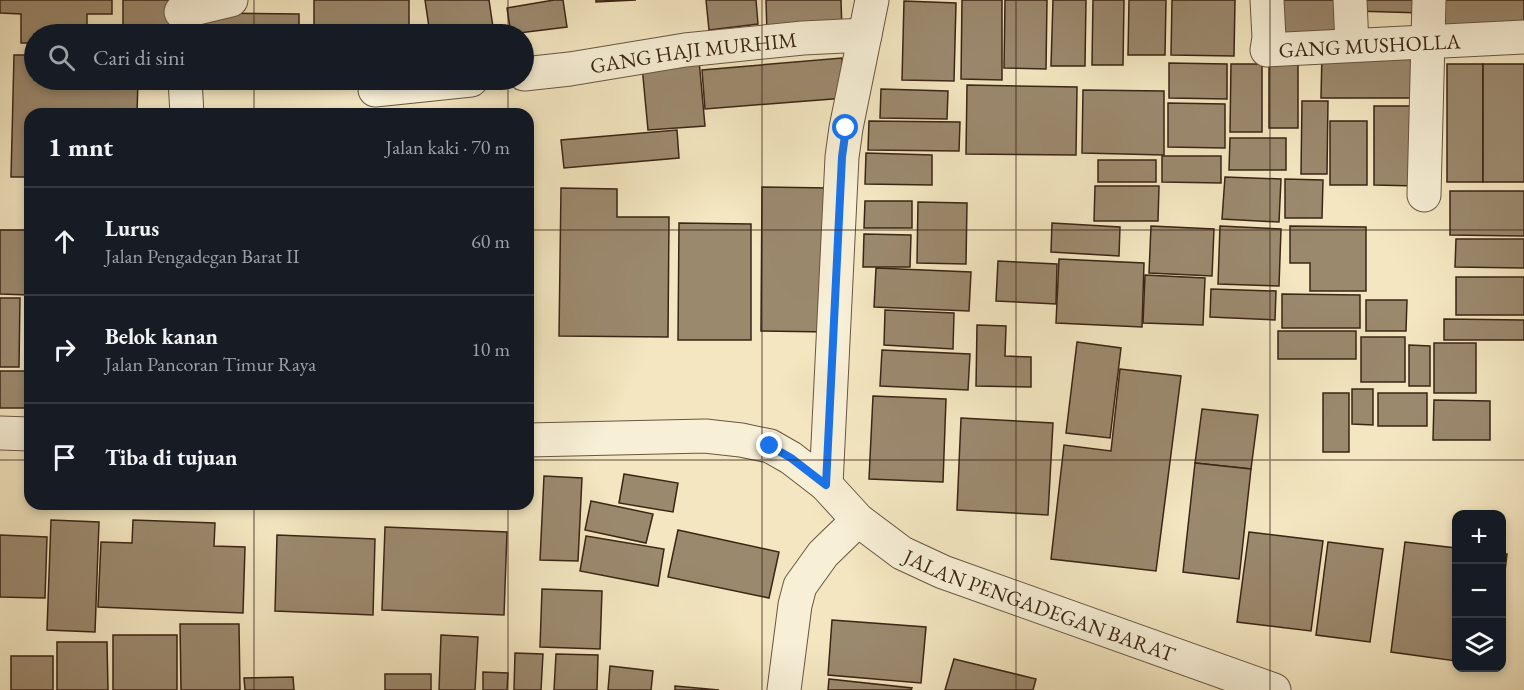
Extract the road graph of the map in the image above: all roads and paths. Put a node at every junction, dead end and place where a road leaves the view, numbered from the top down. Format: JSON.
{"nodes":[{"id":1,"x":231,"y":0,"type":"edge"},
{"id":2,"x":872,"y":0,"type":"edge"},
{"id":3,"x":1267,"y":0,"type":"edge"},
{"id":4,"x":1350,"y":0,"type":"edge"},
{"id":5,"x":1429,"y":0,"type":"edge"},
{"id":6,"x":180,"y":16,"type":"edge"},
{"id":7,"x":865,"y":35,"type":"junction"},
{"id":8,"x":1524,"y":37,"type":"edge"},
{"id":9,"x":1428,"y":41,"type":"junction"},
{"id":10,"x":1352,"y":45,"type":"junction"},
{"id":11,"x":534,"y":73,"type":"edge"},
{"id":12,"x":186,"y":90,"type":"edge"},
{"id":13,"x":187,"y":108,"type":"edge"},
{"id":14,"x":1424,"y":195,"type":"dead end"},
{"id":15,"x":0,"y":433,"type":"edge"},
{"id":16,"x":24,"y":434,"type":"edge"},
{"id":17,"x":534,"y":440,"type":"edge"},
{"id":18,"x":826,"y":485,"type":"junction"},
{"id":19,"x":858,"y":520,"type":"junction"},
{"id":20,"x":784,"y":690,"type":"edge"},
{"id":21,"x":1274,"y":690,"type":"edge"}],
"edges":[{"from":1,"to":6,"type":"street"},
{"from":2,"to":7,"type":"street"},
{"from":3,"to":10,"type":"street","name":"GANG MUSHOLLA"},
{"from":4,"to":10,"type":"street"},
{"from":5,"to":9,"type":"street"},
{"from":7,"to":11,"type":"street","name":"GANG HAJI MURHIM"},
{"from":7,"to":18,"type":"street"},
{"from":8,"to":9,"type":"street","name":"GANG MUSHOLLA"},
{"from":9,"to":10,"type":"street","name":"GANG MUSHOLLA"},
{"from":9,"to":14,"type":"street"},
{"from":12,"to":13,"type":"street"},
{"from":15,"to":16,"type":"street"},
{"from":17,"to":18,"type":"street","name":"JALAN PENGADEGAN BARAT"},
{"from":18,"to":19,"type":"street","name":"JALAN PENGADEGAN BARAT"},
{"from":19,"to":20,"type":"street"},
{"from":19,"to":21,"type":"street","name":"JALAN PENGADEGAN BARAT"}]}
